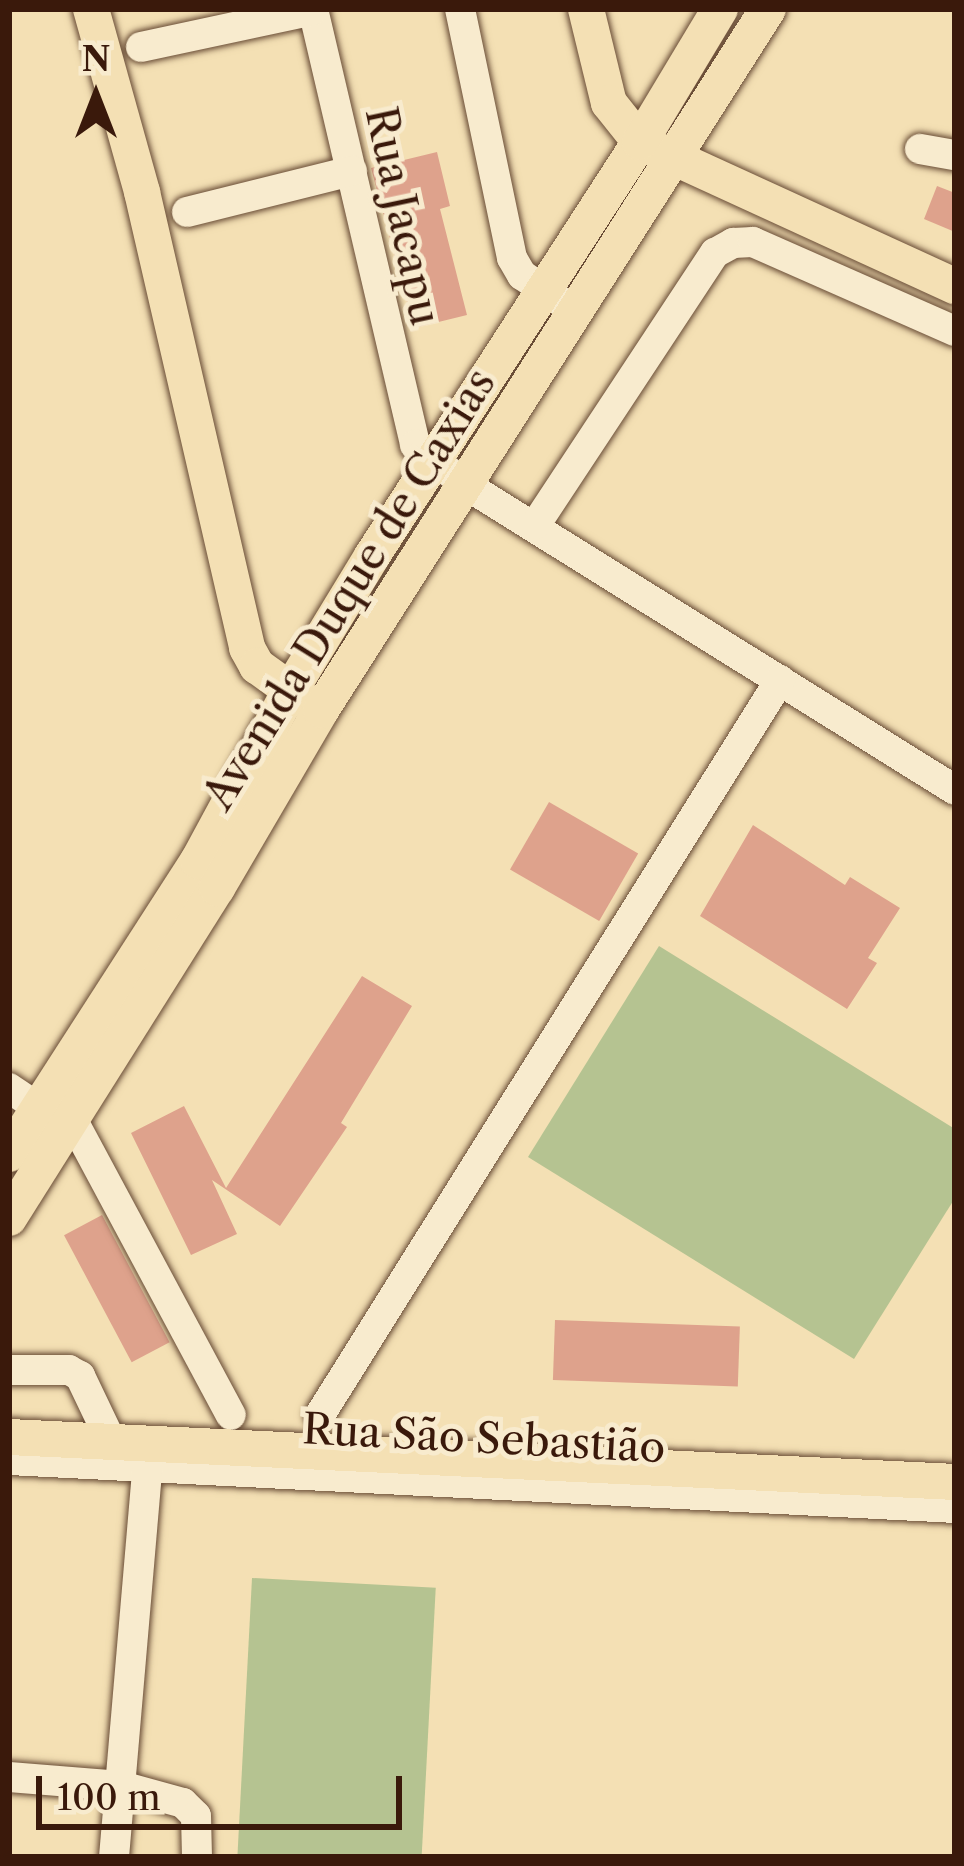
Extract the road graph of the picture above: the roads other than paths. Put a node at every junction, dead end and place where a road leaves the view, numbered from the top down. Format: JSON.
{"nodes":[{"id":1,"x":91,"y":9,"type":"edge"},
{"id":2,"x":460,"y":9,"type":"edge"},
{"id":3,"x":586,"y":9,"type":"edge"},
{"id":4,"x":719,"y":9,"type":"edge"},
{"id":5,"x":768,"y":9,"type":"edge"},
{"id":6,"x":313,"y":10,"type":"edge"},
{"id":7,"x":141,"y":47,"type":"dead end"},
{"id":8,"x":640,"y":142,"type":"junction"},
{"id":9,"x":920,"y":149,"type":"dead end"},
{"id":10,"x":955,"y":155,"type":"edge"},
{"id":11,"x":674,"y":159,"type":"junction"},
{"id":12,"x":352,"y":171,"type":"junction"},
{"id":13,"x":188,"y":212,"type":"dead end"},
{"id":14,"x":955,"y":286,"type":"edge"},
{"id":15,"x":543,"y":292,"type":"junction"},
{"id":16,"x":577,"y":311,"type":"junction"},
{"id":17,"x":955,"y":331,"type":"edge"},
{"id":18,"x":434,"y":463,"type":"junction"},
{"id":19,"x":466,"y":485,"type":"junction"},
{"id":20,"x":536,"y":524,"type":"junction"},
{"id":21,"x":780,"y":680,"type":"junction"},
{"id":22,"x":305,"y":701,"type":"junction"},
{"id":23,"x":955,"y":790,"type":"edge"},
{"id":24,"x":40,"y":1104,"type":"edge"},
{"id":25,"x":9,"y":1154,"type":"edge"},
{"id":26,"x":9,"y":1218,"type":"edge"},
{"id":27,"x":9,"y":1370,"type":"edge"},
{"id":28,"x":231,"y":1415,"type":"dead end"},
{"id":29,"x":320,"y":1415,"type":"dead end"},
{"id":30,"x":9,"y":1437,"type":"edge"},
{"id":31,"x":112,"y":1443,"type":"junction"},
{"id":32,"x":149,"y":1455,"type":"junction"},
{"id":33,"x":9,"y":1460,"type":"edge"},
{"id":34,"x":955,"y":1482,"type":"edge"},
{"id":35,"x":955,"y":1508,"type":"edge"},
{"id":36,"x":9,"y":1777,"type":"edge"},
{"id":37,"x":121,"y":1786,"type":"junction"},
{"id":38,"x":114,"y":1857,"type":"edge"},
{"id":39,"x":197,"y":1857,"type":"edge"}],
"edges":[{"from":1,"to":22,"type":"main road"},
{"from":2,"to":15,"type":"street"},
{"from":3,"to":8,"type":"main road"},
{"from":4,"to":8,"type":"main road","name":"Avenida Duque de Caxias"},
{"from":5,"to":11,"type":"main road","name":"Avenida Duque de Caxias"},
{"from":6,"to":7,"type":"street","name":"Rua Jacapu"},
{"from":6,"to":12,"type":"street","name":"Rua Jacapu"},
{"from":8,"to":11,"type":"main road"},
{"from":8,"to":15,"type":"main road","name":"Avenida Duque de Caxias"},
{"from":9,"to":10,"type":"street"},
{"from":11,"to":14,"type":"main road"},
{"from":11,"to":16,"type":"main road","name":"Avenida Duque de Caxias"},
{"from":12,"to":13,"type":"street"},
{"from":12,"to":18,"type":"street","name":"Rua Jacapu"},
{"from":15,"to":16,"type":"street"},
{"from":15,"to":18,"type":"main road","name":"Avenida Duque de Caxias"},
{"from":16,"to":19,"type":"main road","name":"Avenida Duque de Caxias"},
{"from":17,"to":20,"type":"street"},
{"from":18,"to":19,"type":"street","name":"Rua Jacapu"},
{"from":18,"to":22,"type":"main road","name":"Avenida Duque de Caxias"},
{"from":19,"to":20,"type":"street","name":"Rua Jacapu"},
{"from":19,"to":22,"type":"main road","name":"Avenida Duque de Caxias"},
{"from":20,"to":21,"type":"street","name":"Rua Jacapu"},
{"from":21,"to":23,"type":"street","name":"Rua Jacapu"},
{"from":21,"to":29,"type":"street"},
{"from":22,"to":24,"type":"main road","name":"Avenida Duque de Caxias"},
{"from":24,"to":25,"type":"main road","name":"Avenida Duque de Caxias"},
{"from":24,"to":26,"type":"main road","name":"Avenida Duque de Caxias"},
{"from":24,"to":28,"type":"street"},
{"from":27,"to":31,"type":"street"},
{"from":30,"to":31,"type":"main road","name":"Rua São Sebastião"},
{"from":31,"to":32,"type":"main road","name":"Rua São Sebastião"},
{"from":32,"to":33,"type":"street","name":"Rua São Sebastião"},
{"from":32,"to":34,"type":"main road","name":"Rua São Sebastião"},
{"from":32,"to":35,"type":"street","name":"Rua São Sebastião"},
{"from":32,"to":37,"type":"street"},
{"from":36,"to":37,"type":"street"},
{"from":37,"to":38,"type":"street"},
{"from":37,"to":39,"type":"street"}]}
